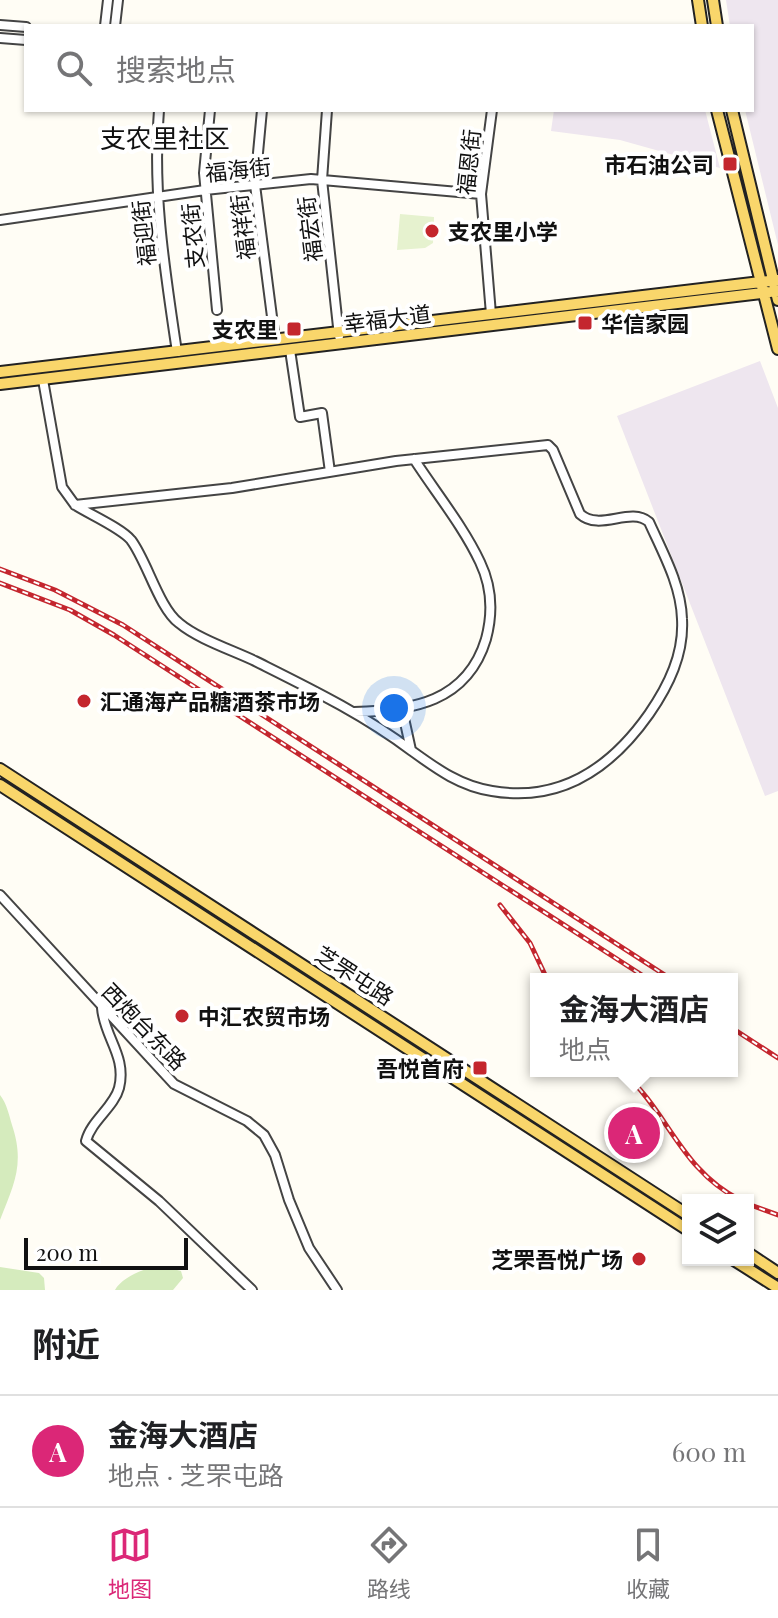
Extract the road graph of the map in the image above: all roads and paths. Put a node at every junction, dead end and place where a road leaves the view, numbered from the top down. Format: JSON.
{"nodes":[{"id":1,"x":108,"y":0,"type":"edge"},
{"id":2,"x":118,"y":0,"type":"edge"},
{"id":3,"x":698,"y":0,"type":"edge"},
{"id":4,"x":713,"y":0,"type":"edge"},
{"id":5,"x":105,"y":24,"type":"edge"},
{"id":6,"x":115,"y":24,"type":"edge"},
{"id":7,"x":702,"y":24,"type":"edge"},
{"id":8,"x":717,"y":24,"type":"edge"},
{"id":9,"x":0,"y":25,"type":"edge"},
{"id":10,"x":24,"y":27,"type":"edge"},
{"id":11,"x":0,"y":38,"type":"edge"},
{"id":12,"x":24,"y":40,"type":"edge"},
{"id":13,"x":159,"y":112,"type":"edge"},
{"id":14,"x":210,"y":112,"type":"edge"},
{"id":15,"x":262,"y":112,"type":"edge"},
{"id":16,"x":327,"y":112,"type":"edge"},
{"id":17,"x":492,"y":112,"type":"edge"},
{"id":18,"x":718,"y":112,"type":"edge"},
{"id":19,"x":733,"y":112,"type":"edge"},
{"id":20,"x":322,"y":180,"type":"junction"},
{"id":21,"x":255,"y":185,"type":"junction"},
{"id":22,"x":205,"y":190,"type":"junction"},
{"id":23,"x":481,"y":194,"type":"junction"},
{"id":24,"x":157,"y":197,"type":"junction"},
{"id":25,"x":0,"y":220,"type":"edge"},
{"id":26,"x":762,"y":288,"type":"junction"},
{"id":27,"x":777,"y":289,"type":"edge"},
{"id":28,"x":217,"y":310,"type":"dead end"},
{"id":29,"x":491,"y":314,"type":"junction"},
{"id":30,"x":340,"y":338,"type":"junction"},
{"id":31,"x":275,"y":340,"type":"junction"},
{"id":32,"x":778,"y":349,"type":"edge"},
{"id":33,"x":290,"y":350,"type":"junction"},
{"id":34,"x":177,"y":352,"type":"junction"},
{"id":35,"x":0,"y":372,"type":"edge"},
{"id":36,"x":43,"y":380,"type":"junction"},
{"id":37,"x":0,"y":384,"type":"edge"},
{"id":38,"x":414,"y":459,"type":"junction"},
{"id":39,"x":330,"y":472,"type":"junction"},
{"id":40,"x":75,"y":505,"type":"junction"},
{"id":41,"x":402,"y":709,"type":"junction"},
{"id":42,"x":354,"y":712,"type":"junction"},
{"id":43,"x":411,"y":750,"type":"junction"},
{"id":44,"x":4,"y":772,"type":"edge"},
{"id":45,"x":0,"y":785,"type":"edge"},
{"id":46,"x":0,"y":895,"type":"edge"},
{"id":47,"x":102,"y":1008,"type":"junction"},
{"id":48,"x":682,"y":1211,"type":"edge"},
{"id":49,"x":682,"y":1226,"type":"edge"},
{"id":50,"x":754,"y":1257,"type":"edge"},
{"id":51,"x":743,"y":1266,"type":"edge"},
{"id":52,"x":778,"y":1273,"type":"edge"},
{"id":53,"x":778,"y":1288,"type":"edge"},
{"id":54,"x":250,"y":1289,"type":"edge"},
{"id":55,"x":337,"y":1290,"type":"edge"}],
"edges":[{"from":1,"to":5,"type":"street"},
{"from":2,"to":6,"type":"street"},
{"from":3,"to":7,"type":"main road"},
{"from":4,"to":8,"type":"main road"},
{"from":9,"to":10,"type":"street"},
{"from":11,"to":12,"type":"street"},
{"from":13,"to":24,"type":"street","name":"福迎街"},
{"from":14,"to":22,"type":"street","name":"支农街"},
{"from":15,"to":21,"type":"street","name":"福祥街"},
{"from":16,"to":20,"type":"street","name":"福宏街"},
{"from":17,"to":23,"type":"street","name":"福恩街"},
{"from":18,"to":26,"type":"main road"},
{"from":19,"to":27,"type":"main road"},
{"from":20,"to":21,"type":"street","name":"福海街"},
{"from":20,"to":23,"type":"street","name":"福海街"},
{"from":20,"to":30,"type":"street","name":"福宏街"},
{"from":21,"to":22,"type":"street","name":"福海街"},
{"from":21,"to":31,"type":"street","name":"福祥街"},
{"from":22,"to":24,"type":"street","name":"福海街"},
{"from":22,"to":28,"type":"street","name":"支农街"},
{"from":23,"to":29,"type":"street","name":"福恩街"},
{"from":24,"to":25,"type":"street","name":"福海街"},
{"from":24,"to":34,"type":"street","name":"福迎街"},
{"from":26,"to":27,"type":"main road","name":"幸福大道"},
{"from":26,"to":29,"type":"main road","name":"幸福大道"},
{"from":26,"to":30,"type":"main road","name":"幸福大道"},
{"from":26,"to":32,"type":"main road"},
{"from":29,"to":30,"type":"main road","name":"幸福大道"},
{"from":30,"to":31,"type":"main road","name":"幸福大道"},
{"from":30,"to":33,"type":"main road","name":"幸福大道"},
{"from":31,"to":34,"type":"main road","name":"幸福大道"},
{"from":33,"to":36,"type":"main road","name":"幸福大道"},
{"from":33,"to":39,"type":"street"},
{"from":34,"to":35,"type":"main road","name":"幸福大道"},
{"from":36,"to":37,"type":"main road","name":"幸福大道"},
{"from":36,"to":40,"type":"street"},
{"from":38,"to":39,"type":"street"},
{"from":38,"to":41,"type":"street"},
{"from":38,"to":43,"type":"street"},
{"from":39,"to":40,"type":"street"},
{"from":40,"to":42,"type":"street"},
{"from":41,"to":42,"type":"street"},
{"from":41,"to":43,"type":"street"},
{"from":42,"to":43,"type":"street"},
{"from":44,"to":45,"type":"street"},
{"from":44,"to":48,"type":"main road","name":"芝罘屯路"},
{"from":45,"to":49,"type":"main road","name":"芝罘屯路"},
{"from":46,"to":47,"type":"street","name":"西炮台东路"},
{"from":47,"to":54,"type":"street"},
{"from":47,"to":55,"type":"street","name":"西炮台东路"},
{"from":50,"to":52,"type":"main road"},
{"from":51,"to":53,"type":"main road"}]}
